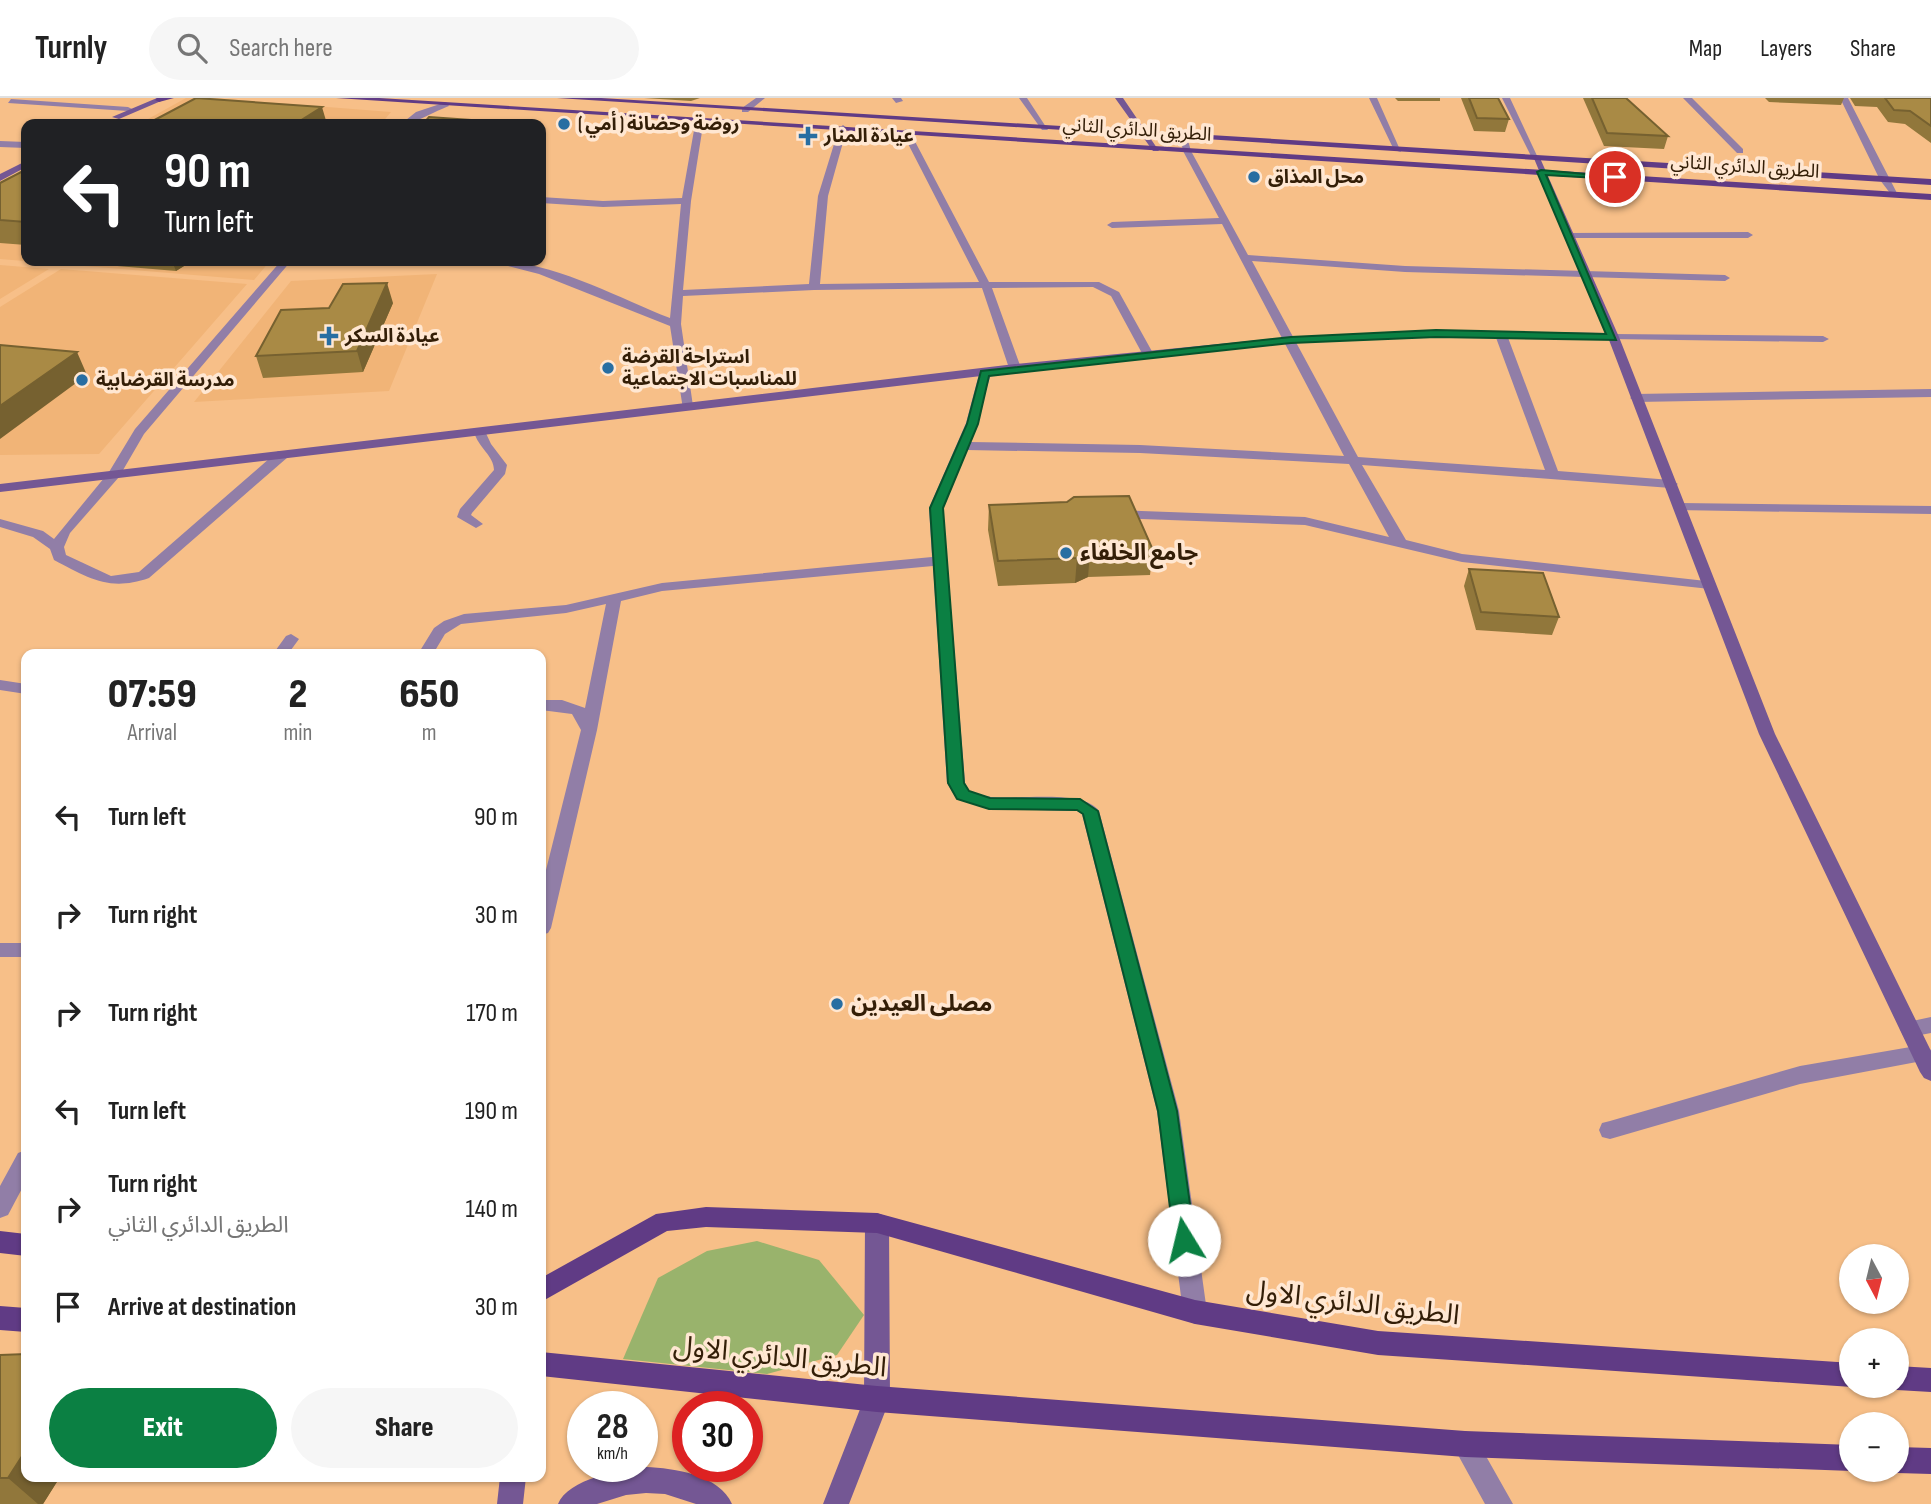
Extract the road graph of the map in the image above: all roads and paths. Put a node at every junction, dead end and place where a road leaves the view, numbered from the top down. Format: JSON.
{"nodes":[{"id":1,"x":146,"y":98,"type":"edge"},
{"id":2,"x":170,"y":98,"type":"edge"},
{"id":3,"x":340,"y":98,"type":"edge"},
{"id":4,"x":561,"y":98,"type":"edge"},
{"id":5,"x":643,"y":98,"type":"edge"},
{"id":6,"x":761,"y":98,"type":"edge"},
{"id":7,"x":1023,"y":98,"type":"edge"},
{"id":8,"x":1119,"y":98,"type":"edge"},
{"id":9,"x":1373,"y":98,"type":"edge"},
{"id":10,"x":1506,"y":98,"type":"edge"},
{"id":11,"x":1687,"y":98,"type":"edge"},
{"id":12,"x":1844,"y":98,"type":"edge"},
{"id":13,"x":162,"y":99,"type":"edge"},
{"id":14,"x":10,"y":102,"type":"dead end"},
{"id":15,"x":402,"y":102,"type":"junction"},
{"id":16,"x":631,"y":102,"type":"junction"},
{"id":17,"x":446,"y":104,"type":"junction"},
{"id":18,"x":128,"y":109,"type":"junction"},
{"id":19,"x":745,"y":110,"type":"junction"},
{"id":20,"x":408,"y":119,"type":"edge"},
{"id":21,"x":414,"y":119,"type":"edge"},
{"id":22,"x":700,"y":119,"type":"junction"},
{"id":23,"x":843,"y":128,"type":"junction"},
{"id":24,"x":1045,"y":128,"type":"junction"},
{"id":25,"x":906,"y":132,"type":"junction"},
{"id":26,"x":1147,"y":134,"type":"junction"},
{"id":27,"x":1183,"y":136,"type":"junction"},
{"id":28,"x":0,"y":144,"type":"edge"},
{"id":29,"x":21,"y":145,"type":"edge"},
{"id":30,"x":1156,"y":149,"type":"junction"},
{"id":31,"x":1398,"y":150,"type":"junction"},
{"id":32,"x":1187,"y":151,"type":"junction"},
{"id":33,"x":1740,"y":151,"type":"dead end"},
{"id":34,"x":1538,"y":165,"type":"junction"},
{"id":35,"x":21,"y":167,"type":"edge"},
{"id":36,"x":0,"y":178,"type":"edge"},
{"id":37,"x":1885,"y":180,"type":"junction"},
{"id":38,"x":1931,"y":182,"type":"edge"},
{"id":39,"x":1896,"y":195,"type":"junction"},
{"id":40,"x":1931,"y":197,"type":"edge"},
{"id":41,"x":546,"y":200,"type":"edge"},
{"id":42,"x":686,"y":201,"type":"junction"},
{"id":43,"x":1226,"y":221,"type":"junction"},
{"id":44,"x":1112,"y":225,"type":"dead end"},
{"id":45,"x":1748,"y":235,"type":"dead end"},
{"id":46,"x":1569,"y":236,"type":"junction"},
{"id":47,"x":1246,"y":258,"type":"junction"},
{"id":48,"x":282,"y":266,"type":"edge"},
{"id":49,"x":518,"y":266,"type":"edge"},
{"id":50,"x":1586,"y":276,"type":"junction"},
{"id":51,"x":1726,"y":278,"type":"dead end"},
{"id":52,"x":986,"y":286,"type":"junction"},
{"id":53,"x":814,"y":287,"type":"junction"},
{"id":54,"x":677,"y":293,"type":"junction"},
{"id":55,"x":675,"y":324,"type":"junction"},
{"id":56,"x":1500,"y":335,"type":"junction"},
{"id":57,"x":1613,"y":337,"type":"junction"},
{"id":58,"x":1823,"y":339,"type":"dead end"},
{"id":59,"x":1291,"y":340,"type":"junction"},
{"id":60,"x":1148,"y":355,"type":"junction"},
{"id":61,"x":1015,"y":368,"type":"junction"},
{"id":62,"x":985,"y":374,"type":"junction"},
{"id":63,"x":1931,"y":393,"type":"edge"},
{"id":64,"x":1636,"y":398,"type":"junction"},
{"id":65,"x":687,"y":406,"type":"junction"},
{"id":66,"x":480,"y":432,"type":"junction"},
{"id":67,"x":963,"y":446,"type":"junction"},
{"id":68,"x":283,"y":454,"type":"junction"},
{"id":69,"x":1352,"y":460,"type":"junction"},
{"id":70,"x":114,"y":474,"type":"junction"},
{"id":71,"x":1553,"y":474,"type":"junction"},
{"id":72,"x":1671,"y":484,"type":"junction"},
{"id":73,"x":0,"y":488,"type":"edge"},
{"id":74,"x":1680,"y":508,"type":"junction"},
{"id":75,"x":1931,"y":510,"type":"edge"},
{"id":76,"x":1097,"y":514,"type":"edge"},
{"id":77,"x":0,"y":523,"type":"edge"},
{"id":78,"x":476,"y":524,"type":"dead end"},
{"id":79,"x":1400,"y":543,"type":"junction"},
{"id":80,"x":57,"y":547,"type":"junction"},
{"id":81,"x":940,"y":561,"type":"junction"},
{"id":82,"x":1710,"y":585,"type":"junction"},
{"id":83,"x":615,"y":596,"type":"junction"},
{"id":84,"x":291,"y":639,"type":"dead end"},
{"id":85,"x":284,"y":649,"type":"edge"},
{"id":86,"x":428,"y":649,"type":"edge"},
{"id":87,"x":0,"y":685,"type":"edge"},
{"id":88,"x":21,"y":688,"type":"edge"},
{"id":89,"x":546,"y":705,"type":"edge"},
{"id":90,"x":589,"y":730,"type":"junction"},
{"id":91,"x":546,"y":907,"type":"edge"},
{"id":92,"x":0,"y":950,"type":"edge"},
{"id":93,"x":21,"y":950,"type":"edge"},
{"id":94,"x":1931,"y":1025,"type":"edge"},
{"id":95,"x":1910,"y":1029,"type":"junction"},
{"id":96,"x":1926,"y":1063,"type":"edge"},
{"id":97,"x":1610,"y":1129,"type":"dead end"},
{"id":98,"x":21,"y":1169,"type":"edge"},
{"id":99,"x":0,"y":1208,"type":"edge"},
{"id":100,"x":877,"y":1223,"type":"junction"},
{"id":101,"x":0,"y":1242,"type":"edge"},
{"id":102,"x":21,"y":1244,"type":"edge"},
{"id":103,"x":546,"y":1293,"type":"edge"},
{"id":104,"x":1195,"y":1312,"type":"junction"},
{"id":105,"x":0,"y":1318,"type":"edge"},
{"id":106,"x":21,"y":1320,"type":"edge"},
{"id":107,"x":546,"y":1365,"type":"edge"},
{"id":108,"x":1839,"y":1374,"type":"edge"},
{"id":109,"x":1909,"y":1379,"type":"edge"},
{"id":110,"x":1931,"y":1381,"type":"edge"},
{"id":111,"x":877,"y":1399,"type":"junction"},
{"id":112,"x":1465,"y":1444,"type":"junction"},
{"id":113,"x":1839,"y":1458,"type":"edge"},
{"id":114,"x":1909,"y":1460,"type":"edge"},
{"id":115,"x":1931,"y":1461,"type":"edge"},
{"id":116,"x":512,"y":1482,"type":"edge"},
{"id":117,"x":510,"y":1504,"type":"edge"},
{"id":118,"x":571,"y":1504,"type":"edge"},
{"id":119,"x":719,"y":1504,"type":"edge"},
{"id":120,"x":835,"y":1504,"type":"edge"},
{"id":121,"x":1500,"y":1504,"type":"edge"}],
"edges":[{"from":1,"to":18,"type":"street"},
{"from":2,"to":13,"type":"main road"},
{"from":3,"to":15,"type":"main road","name":"الطريق الدائري الثاني"},
{"from":4,"to":16,"type":"main road","name":"الطريق الدائري الثاني"},
{"from":5,"to":16,"type":"street"},
{"from":6,"to":19,"type":"street"},
{"from":7,"to":24,"type":"street"},
{"from":8,"to":26,"type":"street"},
{"from":9,"to":31,"type":"street"},
{"from":10,"to":34,"type":"street"},
{"from":11,"to":33,"type":"street"},
{"from":12,"to":37,"type":"street"},
{"from":13,"to":18,"type":"street"},
{"from":14,"to":18,"type":"street"},
{"from":15,"to":17,"type":"main road","name":"الطريق الدائري الثاني"},
{"from":15,"to":20,"type":"street"},
{"from":16,"to":19,"type":"main road","name":"الطريق الدائري الثاني"},
{"from":17,"to":21,"type":"street"},
{"from":17,"to":22,"type":"main road","name":"الطريق الدائري الثاني"},
{"from":19,"to":24,"type":"main road","name":"الطريق الدائري الثاني"},
{"from":22,"to":23,"type":"main road","name":"الطريق الدائري الثاني"},
{"from":22,"to":42,"type":"street"},
{"from":23,"to":25,"type":"main road","name":"الطريق الدائري الثاني"},
{"from":23,"to":53,"type":"street"},
{"from":24,"to":26,"type":"main road","name":"الطريق الدائري الثاني"},
{"from":25,"to":30,"type":"main road","name":"الطريق الدائري الثاني"},
{"from":25,"to":52,"type":"street"},
{"from":26,"to":27,"type":"main road","name":"الطريق الدائري الثاني"},
{"from":26,"to":30,"type":"street"},
{"from":27,"to":31,"type":"main road","name":"الطريق الدائري الثاني"},
{"from":27,"to":32,"type":"street"},
{"from":28,"to":29,"type":"street"},
{"from":30,"to":32,"type":"main road","name":"الطريق الدائري الثاني"},
{"from":31,"to":34,"type":"main road","name":"الطريق الدائري الثاني"},
{"from":32,"to":34,"type":"main road","name":"الطريق الدائري الثاني"},
{"from":32,"to":43,"type":"street"},
{"from":34,"to":37,"type":"main road","name":"الطريق الدائري الثاني"},
{"from":34,"to":39,"type":"main road","name":"الطريق الدائري الثاني"},
{"from":34,"to":46,"type":"street"},
{"from":35,"to":36,"type":"street"},
{"from":37,"to":38,"type":"main road","name":"الطريق الدائري الثاني"},
{"from":37,"to":39,"type":"street"},
{"from":39,"to":40,"type":"main road","name":"الطريق الدائري الثاني"},
{"from":41,"to":42,"type":"street"},
{"from":42,"to":54,"type":"street"},
{"from":43,"to":44,"type":"street"},
{"from":43,"to":47,"type":"street"},
{"from":45,"to":46,"type":"street"},
{"from":46,"to":50,"type":"street"},
{"from":47,"to":50,"type":"street"},
{"from":47,"to":59,"type":"street"},
{"from":48,"to":70,"type":"street"},
{"from":49,"to":55,"type":"street"},
{"from":50,"to":51,"type":"street"},
{"from":50,"to":57,"type":"street"},
{"from":52,"to":53,"type":"street"},
{"from":52,"to":60,"type":"street"},
{"from":52,"to":61,"type":"street"},
{"from":53,"to":54,"type":"street"},
{"from":54,"to":55,"type":"street"},
{"from":55,"to":65,"type":"street"},
{"from":56,"to":57,"type":"street"},
{"from":56,"to":59,"type":"street"},
{"from":56,"to":71,"type":"street"},
{"from":57,"to":58,"type":"street"},
{"from":57,"to":64,"type":"street"},
{"from":59,"to":60,"type":"street"},
{"from":59,"to":69,"type":"street"},
{"from":60,"to":61,"type":"street"},
{"from":61,"to":62,"type":"street"},
{"from":62,"to":65,"type":"street"},
{"from":62,"to":67,"type":"street"},
{"from":63,"to":64,"type":"street"},
{"from":64,"to":72,"type":"street"},
{"from":65,"to":66,"type":"street"},
{"from":66,"to":68,"type":"street"},
{"from":66,"to":78,"type":"street"},
{"from":67,"to":69,"type":"street"},
{"from":67,"to":81,"type":"street"},
{"from":68,"to":70,"type":"street"},
{"from":68,"to":80,"type":"street"},
{"from":69,"to":71,"type":"street"},
{"from":69,"to":79,"type":"street"},
{"from":70,"to":73,"type":"street"},
{"from":70,"to":80,"type":"street"},
{"from":71,"to":72,"type":"street"},
{"from":72,"to":74,"type":"street"},
{"from":74,"to":75,"type":"street"},
{"from":74,"to":82,"type":"street"},
{"from":76,"to":79,"type":"street"},
{"from":77,"to":80,"type":"street"},
{"from":79,"to":82,"type":"street"},
{"from":81,"to":83,"type":"street"},
{"from":81,"to":104,"type":"street"},
{"from":82,"to":95,"type":"street"},
{"from":83,"to":86,"type":"street"},
{"from":83,"to":90,"type":"street"},
{"from":84,"to":85,"type":"street"},
{"from":87,"to":88,"type":"street"},
{"from":89,"to":90,"type":"street"},
{"from":90,"to":91,"type":"street"},
{"from":92,"to":93,"type":"street"},
{"from":94,"to":95,"type":"street"},
{"from":95,"to":96,"type":"street"},
{"from":96,"to":97,"type":"street"},
{"from":98,"to":99,"type":"street"},
{"from":100,"to":103,"type":"main road","name":"الطريق الدائري الاول"},
{"from":100,"to":104,"type":"main road","name":"الطريق الدائري الاول"},
{"from":100,"to":111,"type":"street"},
{"from":101,"to":102,"type":"main road"},
{"from":104,"to":108,"type":"main road","name":"الطريق الدائري الاول"},
{"from":105,"to":106,"type":"main road"},
{"from":107,"to":111,"type":"main road","name":"الطريق الدائري الاول"},
{"from":109,"to":110,"type":"main road"},
{"from":111,"to":112,"type":"main road","name":"الطريق الدائري الاول"},
{"from":111,"to":120,"type":"street"},
{"from":112,"to":113,"type":"main road","name":"الطريق الدائري الاول"},
{"from":112,"to":121,"type":"street"},
{"from":114,"to":115,"type":"main road"},
{"from":116,"to":117,"type":"street"},
{"from":118,"to":119,"type":"street"}]}
